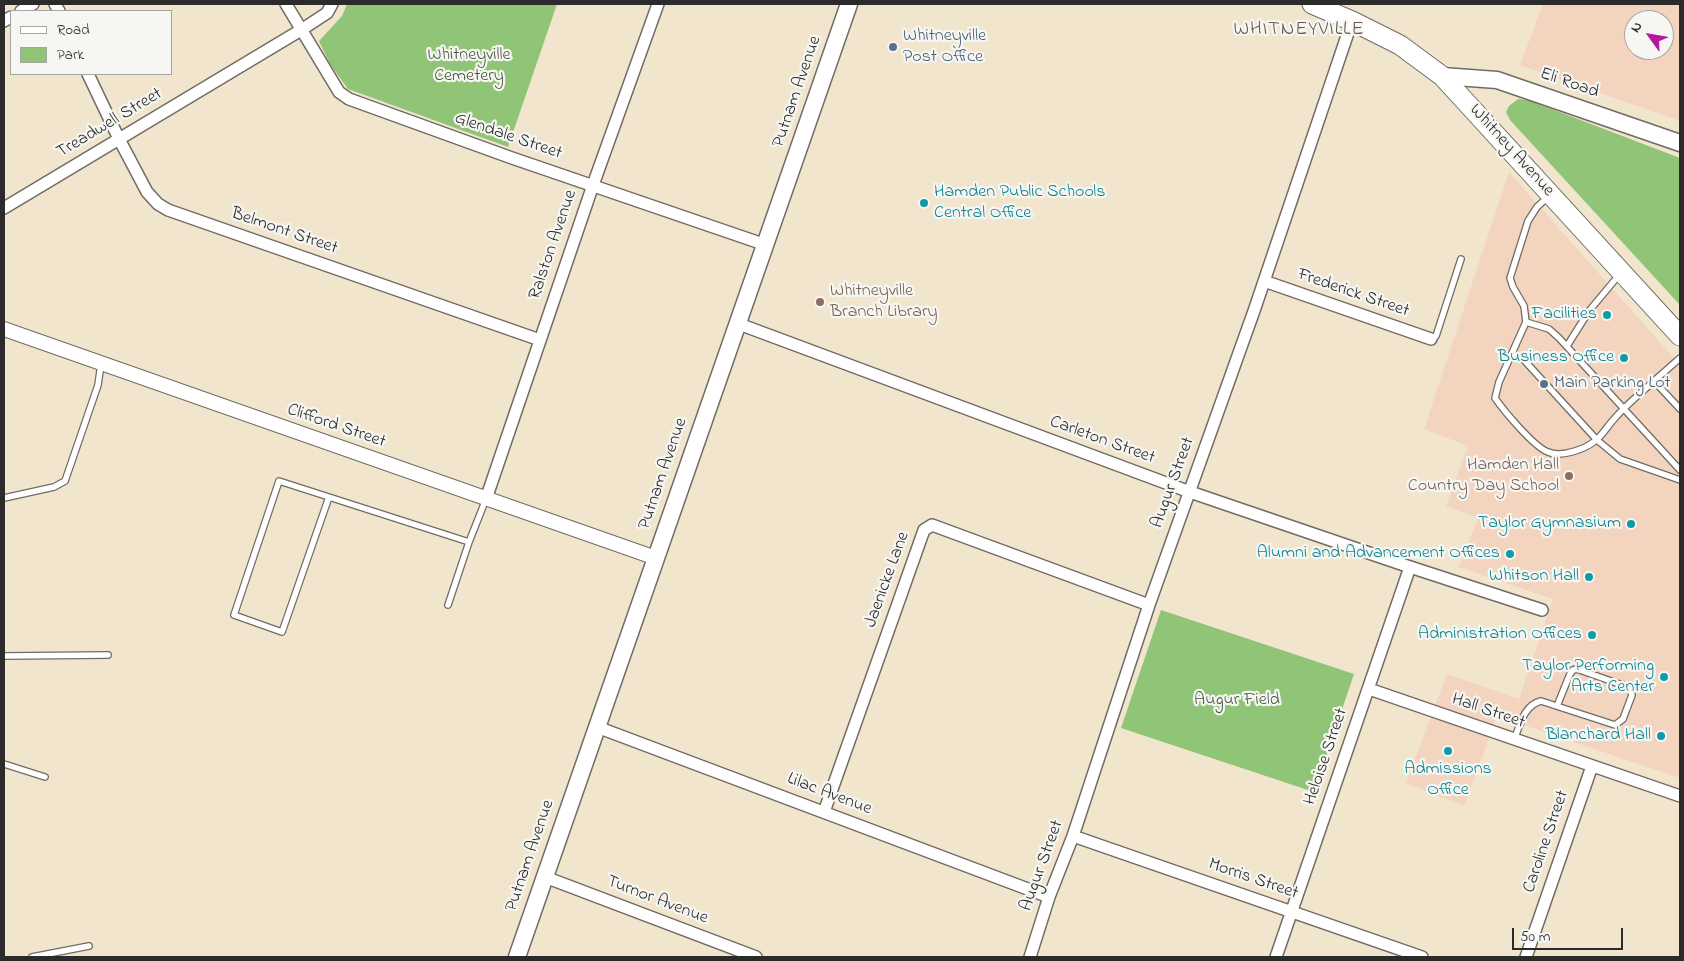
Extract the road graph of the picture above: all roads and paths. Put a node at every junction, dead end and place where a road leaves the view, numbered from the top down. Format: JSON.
{"nodes":[{"id":1,"x":34,"y":4,"type":"edge"},
{"id":2,"x":286,"y":4,"type":"edge"},
{"id":3,"x":332,"y":4,"type":"edge"},
{"id":4,"x":658,"y":4,"type":"edge"},
{"id":5,"x":849,"y":4,"type":"edge"},
{"id":6,"x":1312,"y":4,"type":"edge"},
{"id":7,"x":22,"y":10,"type":"edge"},
{"id":8,"x":1352,"y":21,"type":"junction"},
{"id":9,"x":301,"y":30,"type":"junction"},
{"id":10,"x":88,"y":75,"type":"edge"},
{"id":11,"x":1442,"y":76,"type":"junction"},
{"id":12,"x":119,"y":139,"type":"junction"},
{"id":13,"x":1680,"y":143,"type":"edge"},
{"id":14,"x":594,"y":185,"type":"junction"},
{"id":15,"x":1551,"y":194,"type":"junction"},
{"id":16,"x":4,"y":208,"type":"edge"},
{"id":17,"x":766,"y":244,"type":"junction"},
{"id":18,"x":1461,"y":259,"type":"dead end"},
{"id":19,"x":1622,"y":272,"type":"junction"},
{"id":20,"x":1264,"y":281,"type":"junction"},
{"id":21,"x":1526,"y":322,"type":"junction"},
{"id":22,"x":739,"y":324,"type":"junction"},
{"id":23,"x":4,"y":329,"type":"edge"},
{"id":24,"x":1680,"y":336,"type":"edge"},
{"id":25,"x":1432,"y":339,"type":"joint"},
{"id":26,"x":540,"y":340,"type":"junction"},
{"id":27,"x":1567,"y":346,"type":"junction"},
{"id":28,"x":1512,"y":354,"type":"junction"},
{"id":29,"x":1680,"y":358,"type":"edge"},
{"id":30,"x":101,"y":364,"type":"junction"},
{"id":31,"x":1654,"y":381,"type":"junction"},
{"id":32,"x":1624,"y":408,"type":"junction"},
{"id":33,"x":1680,"y":409,"type":"edge"},
{"id":34,"x":1597,"y":440,"type":"junction"},
{"id":35,"x":1680,"y":470,"type":"edge"},
{"id":36,"x":1680,"y":480,"type":"edge"},
{"id":37,"x":1190,"y":492,"type":"junction"},
{"id":38,"x":329,"y":497,"type":"junction"},
{"id":39,"x":4,"y":498,"type":"edge"},
{"id":40,"x":486,"y":499,"type":"junction"},
{"id":41,"x":469,"y":542,"type":"junction"},
{"id":42,"x":656,"y":558,"type":"junction"},
{"id":43,"x":1410,"y":567,"type":"junction"},
{"id":44,"x":448,"y":605,"type":"dead end"},
{"id":45,"x":1149,"y":605,"type":"junction"},
{"id":46,"x":1542,"y":610,"type":"dead end"},
{"id":47,"x":108,"y":655,"type":"dead end"},
{"id":48,"x":4,"y":656,"type":"edge"},
{"id":49,"x":1369,"y":689,"type":"junction"},
{"id":50,"x":1557,"y":706,"type":"junction"},
{"id":51,"x":597,"y":728,"type":"junction"},
{"id":52,"x":1514,"y":740,"type":"junction"},
{"id":53,"x":4,"y":764,"type":"edge"},
{"id":54,"x":1592,"y":766,"type":"junction"},
{"id":55,"x":45,"y":777,"type":"dead end"},
{"id":56,"x":1680,"y":796,"type":"edge"},
{"id":57,"x":824,"y":812,"type":"junction"},
{"id":58,"x":1073,"y":836,"type":"junction"},
{"id":59,"x":545,"y":877,"type":"junction"},
{"id":60,"x":1050,"y":897,"type":"junction"},
{"id":61,"x":1292,"y":912,"type":"junction"},
{"id":62,"x":89,"y":946,"type":"dead end"},
{"id":63,"x":32,"y":957,"type":"edge"},
{"id":64,"x":517,"y":957,"type":"edge"},
{"id":65,"x":756,"y":957,"type":"edge"},
{"id":66,"x":1030,"y":957,"type":"edge"},
{"id":67,"x":1276,"y":957,"type":"edge"},
{"id":68,"x":1422,"y":957,"type":"edge"},
{"id":69,"x":1526,"y":957,"type":"edge"}],
"edges":[{"from":1,"to":7,"type":"street"},
{"from":2,"to":9,"type":"street","name":"Glendale Street"},
{"from":3,"to":9,"type":"street","name":"Treadwell Street"},
{"from":4,"to":14,"type":"street","name":"Ralston Avenue"},
{"from":5,"to":17,"type":"main road","name":"Putnam Avenue"},
{"from":6,"to":8,"type":"main road","name":"Whitney Avenue"},
{"from":8,"to":11,"type":"main road","name":"Whitney Avenue"},
{"from":8,"to":20,"type":"street","name":"Augur Street"},
{"from":9,"to":12,"type":"street","name":"Treadwell Street"},
{"from":9,"to":14,"type":"street","name":"Glendale Street"},
{"from":10,"to":12,"type":"street","name":"Belmont Street"},
{"from":11,"to":13,"type":"main road","name":"Eli Road"},
{"from":11,"to":15,"type":"main road","name":"Whitney Avenue"},
{"from":12,"to":16,"type":"street","name":"Treadwell Street"},
{"from":12,"to":26,"type":"street","name":"Belmont Street"},
{"from":14,"to":17,"type":"street","name":"Glendale Street"},
{"from":14,"to":26,"type":"street","name":"Ralston Avenue"},
{"from":15,"to":19,"type":"main road","name":"Whitney Avenue"},
{"from":15,"to":21,"type":"lane"},
{"from":17,"to":22,"type":"main road","name":"Putnam Avenue"},
{"from":18,"to":25,"type":"lane"},
{"from":19,"to":24,"type":"main road","name":"Whitney Avenue"},
{"from":19,"to":27,"type":"lane"},
{"from":20,"to":25,"type":"street","name":"Frederick Street"},
{"from":20,"to":37,"type":"street","name":"Augur Street"},
{"from":21,"to":27,"type":"lane"},
{"from":21,"to":28,"type":"lane"},
{"from":22,"to":37,"type":"street","name":"Carleton Street"},
{"from":22,"to":42,"type":"main road","name":"Putnam Avenue"},
{"from":23,"to":30,"type":"street","name":"Clifford Street"},
{"from":26,"to":40,"type":"street","name":"Ralston Avenue"},
{"from":27,"to":32,"type":"lane"},
{"from":28,"to":34,"type":"lane"},
{"from":28,"to":34,"type":"lane"},
{"from":29,"to":31,"type":"lane"},
{"from":30,"to":39,"type":"lane"},
{"from":30,"to":40,"type":"street","name":"Clifford Street"},
{"from":31,"to":32,"type":"lane"},
{"from":31,"to":33,"type":"lane"},
{"from":32,"to":34,"type":"lane"},
{"from":32,"to":35,"type":"lane"},
{"from":34,"to":36,"type":"lane"},
{"from":37,"to":43,"type":"street","name":"Carleton Street"},
{"from":37,"to":45,"type":"street","name":"Augur Street"},
{"from":38,"to":38,"type":"lane"},
{"from":38,"to":41,"type":"lane"},
{"from":40,"to":41,"type":"lane"},
{"from":40,"to":42,"type":"street","name":"Clifford Street"},
{"from":41,"to":44,"type":"lane"},
{"from":42,"to":51,"type":"main road","name":"Putnam Avenue"},
{"from":43,"to":46,"type":"street","name":"Carleton Street"},
{"from":43,"to":49,"type":"street","name":"Heloise Street"},
{"from":45,"to":57,"type":"street","name":"Jaenicke Lane"},
{"from":45,"to":58,"type":"street","name":"Augur Street"},
{"from":47,"to":48,"type":"lane"},
{"from":49,"to":52,"type":"street","name":"Hall Street"},
{"from":49,"to":61,"type":"street","name":"Heloise Street"},
{"from":50,"to":50,"type":"lane"},
{"from":50,"to":52,"type":"lane"},
{"from":51,"to":57,"type":"street","name":"Lilac Avenue"},
{"from":51,"to":59,"type":"main road","name":"Putnam Avenue"},
{"from":52,"to":54,"type":"street","name":"Hall Street"},
{"from":53,"to":55,"type":"lane"},
{"from":54,"to":56,"type":"street","name":"Hall Street"},
{"from":54,"to":69,"type":"street","name":"Caroline Street"},
{"from":57,"to":60,"type":"street","name":"Lilac Avenue"},
{"from":58,"to":60,"type":"street","name":"Augur Street"},
{"from":58,"to":61,"type":"street","name":"Morris Street"},
{"from":59,"to":64,"type":"main road","name":"Putnam Avenue"},
{"from":59,"to":65,"type":"street","name":"Turnor Avenue"},
{"from":60,"to":66,"type":"street","name":"Augur Street"},
{"from":61,"to":67,"type":"street","name":"Heloise Street"},
{"from":61,"to":68,"type":"street","name":"Morris Street"},
{"from":62,"to":63,"type":"lane"}]}
